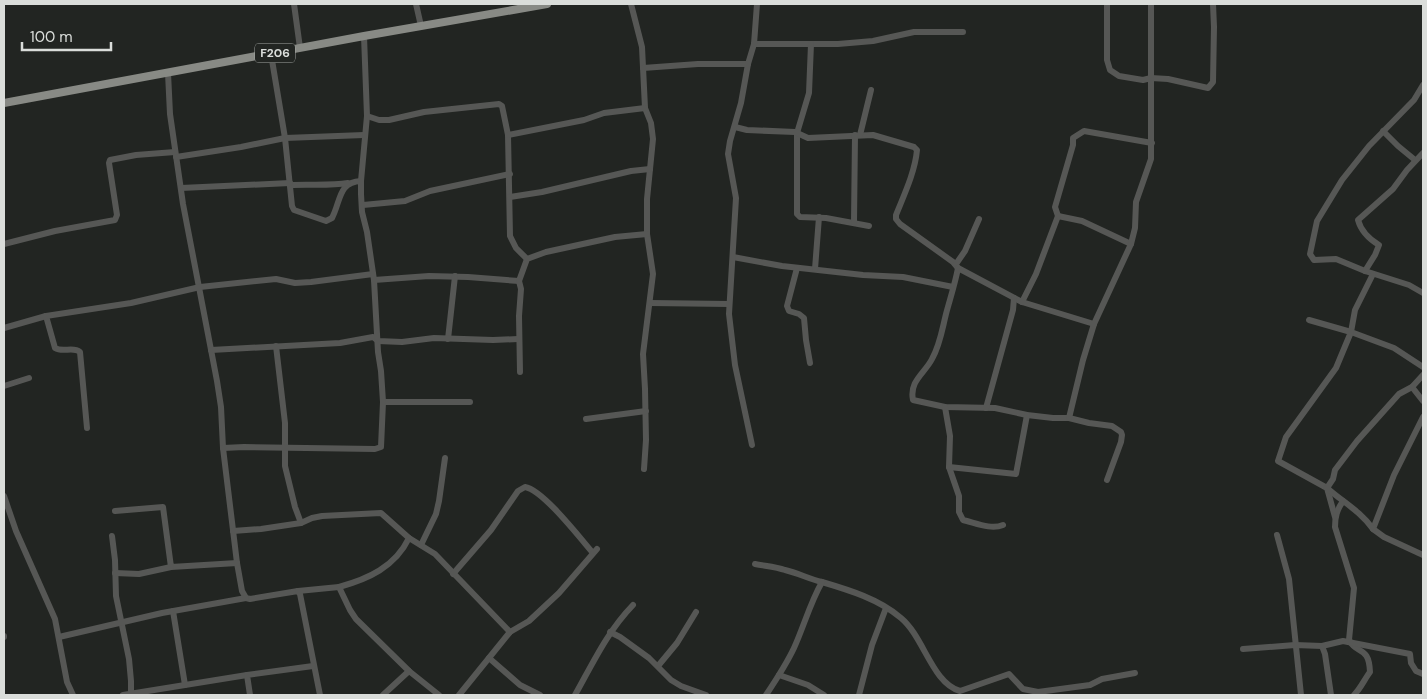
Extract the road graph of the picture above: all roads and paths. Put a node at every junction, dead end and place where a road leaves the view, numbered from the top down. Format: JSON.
{"nodes":[{"id":1,"x":294,"y":4,"type":"edge"},
{"id":2,"x":416,"y":4,"type":"edge"},
{"id":3,"x":547,"y":4,"type":"edge"},
{"id":4,"x":631,"y":4,"type":"edge"},
{"id":5,"x":757,"y":4,"type":"edge"},
{"id":6,"x":1107,"y":4,"type":"edge"},
{"id":7,"x":1150,"y":4,"type":"edge"},
{"id":8,"x":1213,"y":4,"type":"edge"},
{"id":9,"x":421,"y":26,"type":"junction"},
{"id":10,"x":963,"y":32,"type":"dead end"},
{"id":11,"x":364,"y":36,"type":"junction"},
{"id":12,"x":754,"y":44,"type":"junction"},
{"id":13,"x":811,"y":44,"type":"junction"},
{"id":14,"x":300,"y":48,"type":"junction"},
{"id":15,"x":271,"y":54,"type":"junction"},
{"id":16,"x":748,"y":64,"type":"junction"},
{"id":17,"x":643,"y":68,"type":"junction"},
{"id":18,"x":168,"y":73,"type":"junction"},
{"id":19,"x":1150,"y":78,"type":"junction"},
{"id":20,"x":1143,"y":80,"type":"junction"},
{"id":21,"x":1423,"y":85,"type":"edge"},
{"id":22,"x":1151,"y":86,"type":"junction"},
{"id":23,"x":871,"y":90,"type":"dead end"},
{"id":24,"x":4,"y":104,"type":"edge"},
{"id":25,"x":645,"y":108,"type":"junction"},
{"id":26,"x":367,"y":116,"type":"junction"},
{"id":27,"x":734,"y":127,"type":"junction"},
{"id":28,"x":1383,"y":131,"type":"junction"},
{"id":29,"x":798,"y":133,"type":"junction"},
{"id":30,"x":364,"y":135,"type":"junction"},
{"id":31,"x":508,"y":135,"type":"junction"},
{"id":32,"x":858,"y":135,"type":"junction"},
{"id":33,"x":284,"y":138,"type":"junction"},
{"id":34,"x":1152,"y":143,"type":"junction"},
{"id":35,"x":1423,"y":153,"type":"edge"},
{"id":36,"x":175,"y":154,"type":"junction"},
{"id":37,"x":1415,"y":160,"type":"junction"},
{"id":38,"x":650,"y":169,"type":"junction"},
{"id":39,"x":510,"y":174,"type":"junction"},
{"id":40,"x":361,"y":180,"type":"junction"},
{"id":41,"x":348,"y":183,"type":"junction"},
{"id":42,"x":290,"y":184,"type":"junction"},
{"id":43,"x":181,"y":188,"type":"junction"},
{"id":44,"x":510,"y":197,"type":"junction"},
{"id":45,"x":363,"y":205,"type":"junction"},
{"id":46,"x":1058,"y":216,"type":"junction"},
{"id":47,"x":820,"y":217,"type":"junction"},
{"id":48,"x":979,"y":219,"type":"dead end"},
{"id":49,"x":854,"y":222,"type":"junction"},
{"id":50,"x":869,"y":226,"type":"dead end"},
{"id":51,"x":647,"y":234,"type":"junction"},
{"id":52,"x":4,"y":244,"type":"edge"},
{"id":53,"x":1131,"y":244,"type":"junction"},
{"id":54,"x":733,"y":257,"type":"junction"},
{"id":55,"x":527,"y":260,"type":"junction"},
{"id":56,"x":957,"y":266,"type":"junction"},
{"id":57,"x":797,"y":268,"type":"junction"},
{"id":58,"x":815,"y":269,"type":"junction"},
{"id":59,"x":1365,"y":271,"type":"junction"},
{"id":60,"x":1373,"y":274,"type":"junction"},
{"id":61,"x":455,"y":276,"type":"junction"},
{"id":62,"x":374,"y":277,"type":"junction"},
{"id":63,"x":519,"y":281,"type":"junction"},
{"id":64,"x":200,"y":287,"type":"junction"},
{"id":65,"x":953,"y":287,"type":"junction"},
{"id":66,"x":1423,"y":293,"type":"edge"},
{"id":67,"x":1014,"y":298,"type":"junction"},
{"id":68,"x":1022,"y":302,"type":"junction"},
{"id":69,"x":650,"y":303,"type":"junction"},
{"id":70,"x":729,"y":304,"type":"junction"},
{"id":71,"x":46,"y":316,"type":"junction"},
{"id":72,"x":1309,"y":320,"type":"dead end"},
{"id":73,"x":1094,"y":324,"type":"junction"},
{"id":74,"x":4,"y":328,"type":"edge"},
{"id":75,"x":1351,"y":332,"type":"junction"},
{"id":76,"x":448,"y":339,"type":"junction"},
{"id":77,"x":518,"y":339,"type":"junction"},
{"id":78,"x":378,"y":341,"type":"junction"},
{"id":79,"x":276,"y":346,"type":"junction"},
{"id":80,"x":211,"y":350,"type":"junction"},
{"id":81,"x":810,"y":363,"type":"dead end"},
{"id":82,"x":1423,"y":367,"type":"edge"},
{"id":83,"x":520,"y":372,"type":"dead end"},
{"id":84,"x":1423,"y":375,"type":"edge"},
{"id":85,"x":29,"y":378,"type":"dead end"},
{"id":86,"x":4,"y":386,"type":"edge"},
{"id":87,"x":1412,"y":386,"type":"junction"},
{"id":88,"x":1423,"y":401,"type":"edge"},
{"id":89,"x":383,"y":402,"type":"junction"},
{"id":90,"x":470,"y":402,"type":"dead end"},
{"id":91,"x":945,"y":406,"type":"junction"},
{"id":92,"x":986,"y":408,"type":"junction"},
{"id":93,"x":646,"y":411,"type":"junction"},
{"id":94,"x":1027,"y":415,"type":"junction"},
{"id":95,"x":1423,"y":417,"type":"edge"},
{"id":96,"x":1069,"y":418,"type":"junction"},
{"id":97,"x":586,"y":419,"type":"dead end"},
{"id":98,"x":87,"y":428,"type":"dead end"},
{"id":99,"x":752,"y":445,"type":"dead end"},
{"id":100,"x":223,"y":448,"type":"junction"},
{"id":101,"x":285,"y":448,"type":"junction"},
{"id":102,"x":445,"y":458,"type":"dead end"},
{"id":103,"x":949,"y":467,"type":"junction"},
{"id":104,"x":644,"y":469,"type":"dead end"},
{"id":105,"x":1107,"y":480,"type":"dead end"},
{"id":106,"x":1327,"y":488,"type":"junction"},
{"id":107,"x":4,"y":496,"type":"edge"},
{"id":108,"x":1343,"y":501,"type":"junction"},
{"id":109,"x":115,"y":511,"type":"dead end"},
{"id":110,"x":1335,"y":517,"type":"junction"},
{"id":111,"x":301,"y":523,"type":"junction"},
{"id":112,"x":1003,"y":525,"type":"dead end"},
{"id":113,"x":1373,"y":529,"type":"junction"},
{"id":114,"x":233,"y":531,"type":"junction"},
{"id":115,"x":1278,"y":535,"type":"dead end"},
{"id":116,"x":112,"y":536,"type":"dead end"},
{"id":117,"x":409,"y":538,"type":"junction"},
{"id":118,"x":421,"y":545,"type":"junction"},
{"id":119,"x":1423,"y":554,"type":"edge"},
{"id":120,"x":237,"y":563,"type":"junction"},
{"id":121,"x":755,"y":564,"type":"dead end"},
{"id":122,"x":172,"y":567,"type":"junction"},
{"id":123,"x":115,"y":573,"type":"junction"},
{"id":124,"x":454,"y":574,"type":"junction"},
{"id":125,"x":822,"y":582,"type":"junction"},
{"id":126,"x":339,"y":587,"type":"junction"},
{"id":127,"x":298,"y":591,"type":"junction"},
{"id":128,"x":246,"y":598,"type":"junction"},
{"id":129,"x":633,"y":605,"type":"dead end"},
{"id":130,"x":886,"y":608,"type":"junction"},
{"id":131,"x":173,"y":611,"type":"junction"},
{"id":132,"x":696,"y":612,"type":"dead end"},
{"id":133,"x":121,"y":622,"type":"junction"},
{"id":134,"x":510,"y":632,"type":"junction"},
{"id":135,"x":610,"y":632,"type":"junction"},
{"id":136,"x":59,"y":637,"type":"junction"},
{"id":137,"x":1351,"y":644,"type":"junction"},
{"id":138,"x":1295,"y":645,"type":"junction"},
{"id":139,"x":1322,"y":646,"type":"junction"},
{"id":140,"x":1242,"y":649,"type":"dead end"},
{"id":141,"x":489,"y":658,"type":"junction"},
{"id":142,"x":313,"y":666,"type":"junction"},
{"id":143,"x":658,"y":666,"type":"junction"},
{"id":144,"x":409,"y":670,"type":"junction"},
{"id":145,"x":1135,"y":673,"type":"dead end"},
{"id":146,"x":1423,"y":674,"type":"edge"},
{"id":147,"x":247,"y":675,"type":"junction"},
{"id":148,"x":779,"y":675,"type":"junction"},
{"id":149,"x":185,"y":685,"type":"junction"},
{"id":150,"x":1024,"y":692,"type":"edge"},
{"id":151,"x":961,"y":693,"type":"edge"},
{"id":152,"x":131,"y":694,"type":"edge"},
{"id":153,"x":74,"y":695,"type":"edge"},
{"id":154,"x":123,"y":695,"type":"edge"},
{"id":155,"x":250,"y":695,"type":"edge"},
{"id":156,"x":320,"y":695,"type":"edge"},
{"id":157,"x":383,"y":695,"type":"edge"},
{"id":158,"x":439,"y":695,"type":"edge"},
{"id":159,"x":459,"y":695,"type":"edge"},
{"id":160,"x":540,"y":695,"type":"edge"},
{"id":161,"x":575,"y":695,"type":"edge"},
{"id":162,"x":706,"y":695,"type":"edge"},
{"id":163,"x":766,"y":695,"type":"edge"},
{"id":164,"x":824,"y":695,"type":"edge"},
{"id":165,"x":859,"y":695,"type":"edge"},
{"id":166,"x":1301,"y":695,"type":"edge"},
{"id":167,"x":1331,"y":695,"type":"edge"},
{"id":168,"x":1354,"y":695,"type":"edge"}],
"edges":[{"from":1,"to":14,"type":"street"},
{"from":2,"to":9,"type":"street"},
{"from":3,"to":9,"type":"main road","number":"F206"},
{"from":4,"to":17,"type":"street"},
{"from":5,"to":12,"type":"street"},
{"from":6,"to":20,"type":"street"},
{"from":7,"to":19,"type":"street"},
{"from":8,"to":19,"type":"street"},
{"from":9,"to":11,"type":"main road","number":"F206"},
{"from":10,"to":13,"type":"street"},
{"from":11,"to":14,"type":"main road","number":"F206"},
{"from":11,"to":26,"type":"street"},
{"from":12,"to":13,"type":"street"},
{"from":12,"to":16,"type":"street"},
{"from":13,"to":29,"type":"street"},
{"from":14,"to":15,"type":"main road","number":"F206"},
{"from":15,"to":18,"type":"main road","number":"F206"},
{"from":15,"to":33,"type":"street"},
{"from":16,"to":17,"type":"street"},
{"from":16,"to":27,"type":"street"},
{"from":17,"to":25,"type":"street"},
{"from":18,"to":24,"type":"main road","number":"F206"},
{"from":18,"to":36,"type":"street"},
{"from":19,"to":20,"type":"street"},
{"from":19,"to":22,"type":"street"},
{"from":20,"to":22,"type":"street"},
{"from":21,"to":28,"type":"street"},
{"from":22,"to":34,"type":"street"},
{"from":23,"to":32,"type":"street"},
{"from":25,"to":31,"type":"street"},
{"from":25,"to":38,"type":"street"},
{"from":26,"to":30,"type":"street"},
{"from":26,"to":31,"type":"street"},
{"from":27,"to":29,"type":"street"},
{"from":27,"to":54,"type":"street"},
{"from":28,"to":37,"type":"street"},
{"from":28,"to":59,"type":"street"},
{"from":29,"to":32,"type":"street"},
{"from":29,"to":47,"type":"street"},
{"from":30,"to":33,"type":"street"},
{"from":30,"to":40,"type":"street"},
{"from":31,"to":39,"type":"street"},
{"from":32,"to":49,"type":"street"},
{"from":32,"to":56,"type":"street"},
{"from":33,"to":36,"type":"street"},
{"from":33,"to":42,"type":"street"},
{"from":34,"to":46,"type":"street"},
{"from":34,"to":53,"type":"street"},
{"from":35,"to":37,"type":"street"},
{"from":36,"to":43,"type":"street"},
{"from":36,"to":52,"type":"street"},
{"from":37,"to":59,"type":"street"},
{"from":38,"to":44,"type":"street"},
{"from":38,"to":51,"type":"street"},
{"from":39,"to":44,"type":"street"},
{"from":39,"to":45,"type":"street"},
{"from":40,"to":41,"type":"street"},
{"from":40,"to":45,"type":"street"},
{"from":41,"to":42,"type":"street"},
{"from":41,"to":42,"type":"street"},
{"from":42,"to":43,"type":"street"},
{"from":43,"to":64,"type":"street"},
{"from":44,"to":55,"type":"street"},
{"from":45,"to":62,"type":"street"},
{"from":46,"to":53,"type":"street"},
{"from":46,"to":68,"type":"street"},
{"from":47,"to":49,"type":"street"},
{"from":47,"to":58,"type":"street"},
{"from":48,"to":56,"type":"street"},
{"from":49,"to":50,"type":"street"},
{"from":51,"to":55,"type":"street"},
{"from":51,"to":69,"type":"street"},
{"from":53,"to":73,"type":"street"},
{"from":54,"to":57,"type":"street"},
{"from":54,"to":70,"type":"street"},
{"from":55,"to":63,"type":"street"},
{"from":56,"to":65,"type":"street"},
{"from":56,"to":67,"type":"street"},
{"from":57,"to":58,"type":"street"},
{"from":57,"to":81,"type":"street"},
{"from":58,"to":65,"type":"street"},
{"from":59,"to":60,"type":"street"},
{"from":60,"to":66,"type":"street"},
{"from":60,"to":75,"type":"street"},
{"from":61,"to":62,"type":"street"},
{"from":61,"to":63,"type":"street"},
{"from":61,"to":76,"type":"street"},
{"from":62,"to":64,"type":"street"},
{"from":62,"to":78,"type":"street"},
{"from":63,"to":77,"type":"street"},
{"from":64,"to":71,"type":"street"},
{"from":64,"to":80,"type":"street"},
{"from":65,"to":91,"type":"street"},
{"from":67,"to":68,"type":"street"},
{"from":67,"to":92,"type":"street"},
{"from":68,"to":73,"type":"street"},
{"from":69,"to":70,"type":"street"},
{"from":69,"to":93,"type":"street"},
{"from":70,"to":99,"type":"street"},
{"from":71,"to":74,"type":"street"},
{"from":71,"to":98,"type":"street"},
{"from":72,"to":75,"type":"street"},
{"from":73,"to":96,"type":"street"},
{"from":75,"to":82,"type":"street"},
{"from":75,"to":106,"type":"street"},
{"from":76,"to":77,"type":"street"},
{"from":76,"to":78,"type":"street"},
{"from":77,"to":83,"type":"street"},
{"from":78,"to":79,"type":"street"},
{"from":78,"to":89,"type":"street"},
{"from":79,"to":80,"type":"street"},
{"from":79,"to":101,"type":"street"},
{"from":80,"to":100,"type":"street"},
{"from":84,"to":87,"type":"street"},
{"from":85,"to":86,"type":"street"},
{"from":87,"to":88,"type":"street"},
{"from":87,"to":106,"type":"street"},
{"from":89,"to":90,"type":"street"},
{"from":89,"to":101,"type":"street"},
{"from":91,"to":92,"type":"street"},
{"from":91,"to":103,"type":"street"},
{"from":92,"to":94,"type":"street"},
{"from":93,"to":97,"type":"street"},
{"from":93,"to":104,"type":"street"},
{"from":94,"to":96,"type":"street"},
{"from":94,"to":103,"type":"street"},
{"from":95,"to":113,"type":"street"},
{"from":96,"to":105,"type":"street"},
{"from":100,"to":101,"type":"street"},
{"from":100,"to":114,"type":"street"},
{"from":101,"to":111,"type":"street"},
{"from":102,"to":118,"type":"street"},
{"from":103,"to":112,"type":"street"},
{"from":106,"to":108,"type":"street"},
{"from":106,"to":110,"type":"street"},
{"from":107,"to":136,"type":"street"},
{"from":108,"to":110,"type":"street"},
{"from":108,"to":113,"type":"street"},
{"from":109,"to":122,"type":"street"},
{"from":110,"to":137,"type":"street"},
{"from":111,"to":114,"type":"street"},
{"from":111,"to":117,"type":"street"},
{"from":113,"to":119,"type":"street"},
{"from":114,"to":120,"type":"street"},
{"from":115,"to":138,"type":"street"},
{"from":116,"to":123,"type":"street"},
{"from":117,"to":118,"type":"street"},
{"from":117,"to":126,"type":"street"},
{"from":118,"to":124,"type":"street"},
{"from":120,"to":122,"type":"street"},
{"from":120,"to":128,"type":"street"},
{"from":121,"to":125,"type":"street"},
{"from":122,"to":123,"type":"street"},
{"from":123,"to":133,"type":"street"},
{"from":124,"to":134,"type":"street"},
{"from":124,"to":134,"type":"street"},
{"from":125,"to":130,"type":"street"},
{"from":125,"to":148,"type":"street"},
{"from":126,"to":127,"type":"street"},
{"from":126,"to":144,"type":"street"},
{"from":127,"to":128,"type":"street"},
{"from":127,"to":142,"type":"street"},
{"from":128,"to":131,"type":"street"},
{"from":129,"to":135,"type":"street"},
{"from":130,"to":151,"type":"street"},
{"from":130,"to":165,"type":"street"},
{"from":131,"to":133,"type":"street"},
{"from":131,"to":149,"type":"street"},
{"from":132,"to":143,"type":"street"},
{"from":133,"to":136,"type":"street"},
{"from":133,"to":152,"type":"street"},
{"from":134,"to":141,"type":"street"},
{"from":135,"to":143,"type":"street"},
{"from":135,"to":161,"type":"street"},
{"from":136,"to":153,"type":"street"},
{"from":137,"to":139,"type":"street"},
{"from":137,"to":146,"type":"street"},
{"from":137,"to":168,"type":"street"},
{"from":138,"to":139,"type":"street"},
{"from":138,"to":140,"type":"street"},
{"from":138,"to":166,"type":"street"},
{"from":139,"to":167,"type":"street"},
{"from":141,"to":159,"type":"street"},
{"from":141,"to":160,"type":"street"},
{"from":142,"to":147,"type":"street"},
{"from":142,"to":156,"type":"street"},
{"from":143,"to":162,"type":"street"},
{"from":144,"to":157,"type":"street"},
{"from":144,"to":158,"type":"street"},
{"from":145,"to":150,"type":"street"},
{"from":147,"to":149,"type":"street"},
{"from":147,"to":155,"type":"street"},
{"from":148,"to":163,"type":"street"},
{"from":148,"to":164,"type":"street"},
{"from":149,"to":152,"type":"street"},
{"from":150,"to":151,"type":"street"},
{"from":152,"to":154,"type":"street"}]}
